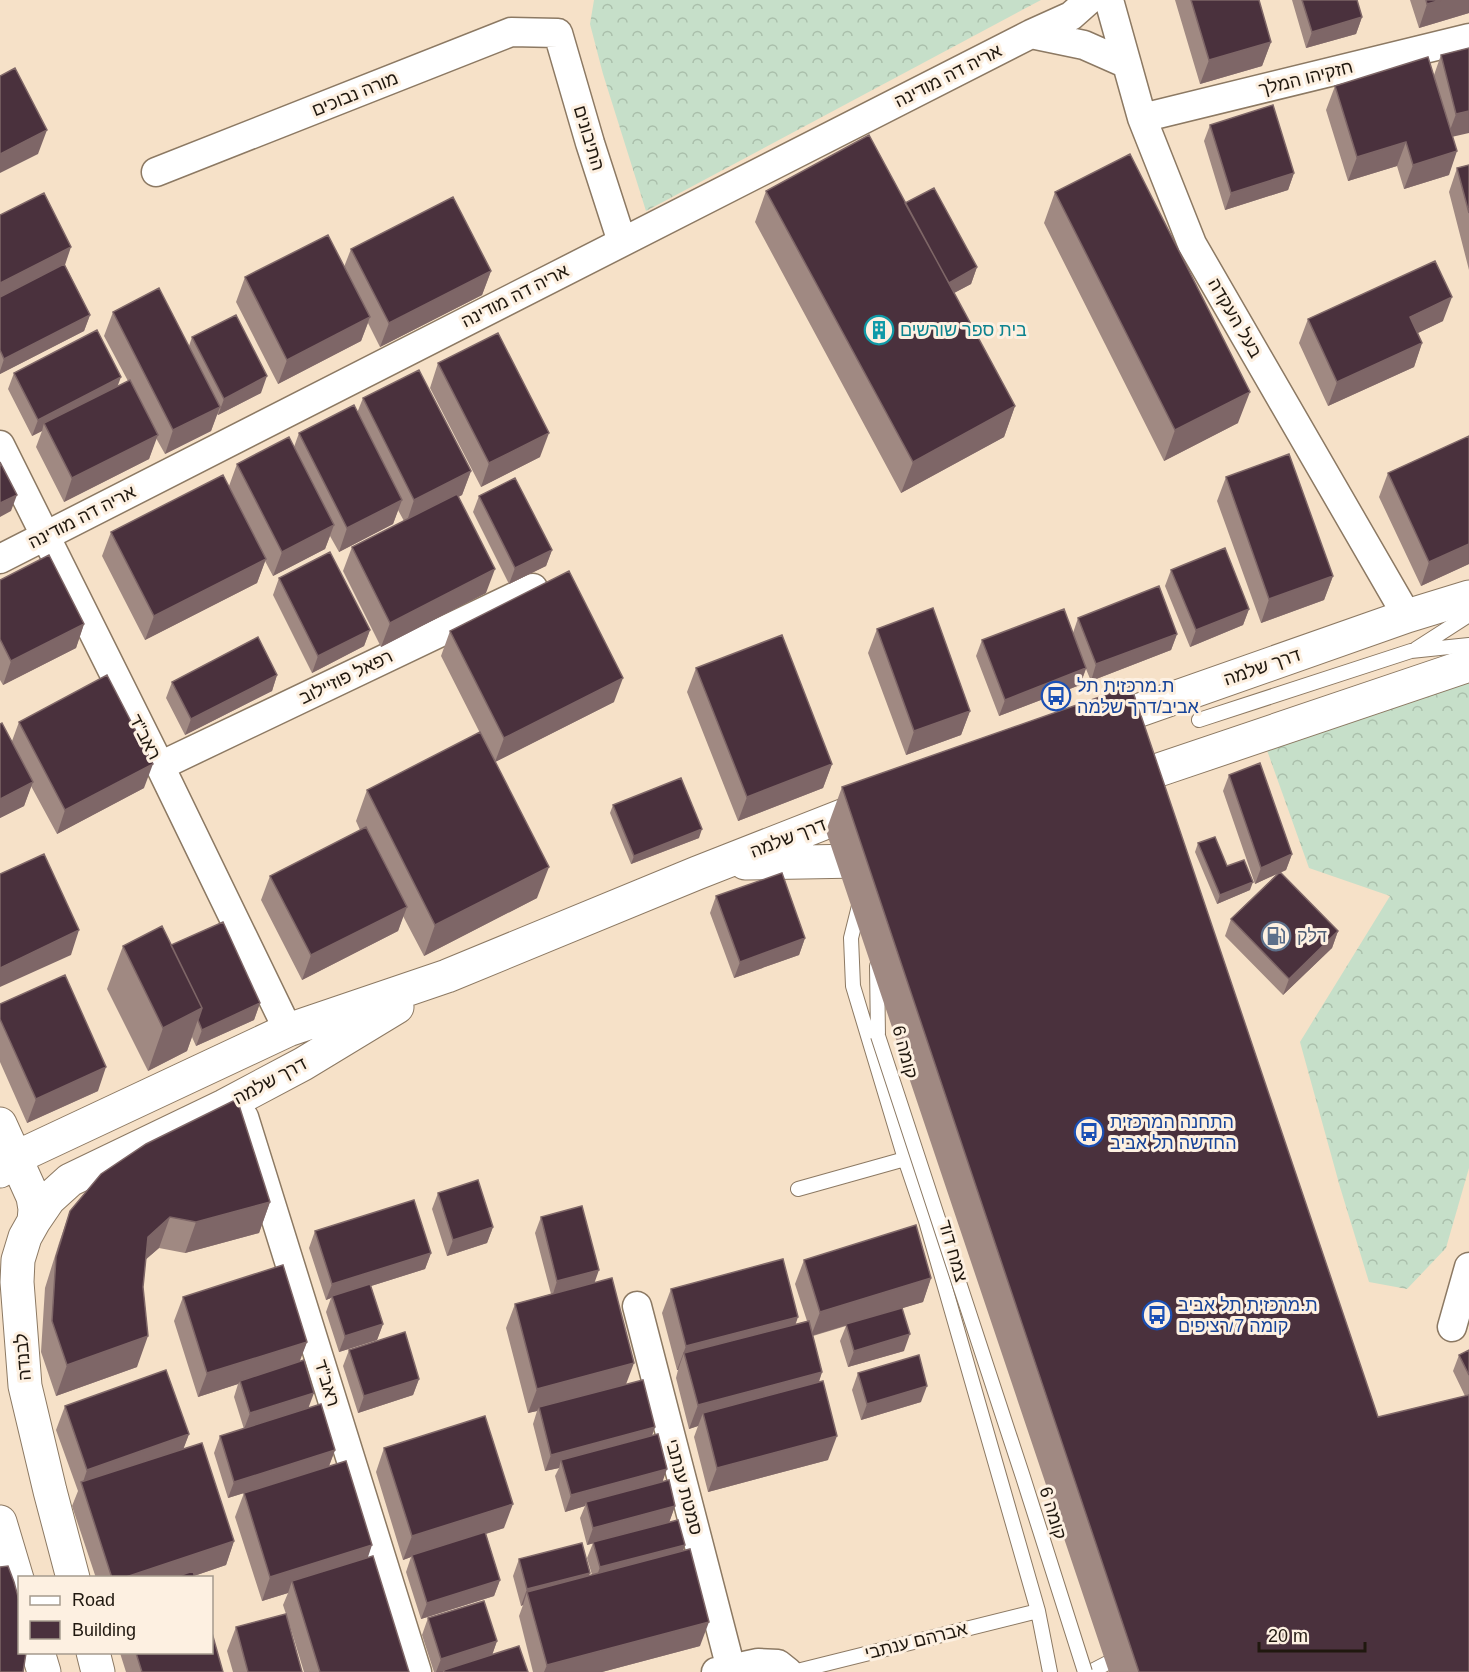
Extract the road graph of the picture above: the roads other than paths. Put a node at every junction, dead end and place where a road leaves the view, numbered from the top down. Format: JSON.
{"nodes":[{"id":1,"x":1089,"y":0,"type":"edge"},
{"id":2,"x":1109,"y":0,"type":"edge"},
{"id":3,"x":558,"y":33,"type":"joint"},
{"id":4,"x":1031,"y":34,"type":"junction"},
{"id":5,"x":1469,"y":38,"type":"edge"},
{"id":6,"x":1128,"y":64,"type":"junction"},
{"id":7,"x":1142,"y":118,"type":"junction"},
{"id":8,"x":156,"y":172,"type":"dead end"},
{"id":9,"x":622,"y":242,"type":"junction"},
{"id":10,"x":0,"y":446,"type":"edge"},
{"id":11,"x":45,"y":536,"type":"junction"},
{"id":12,"x":0,"y":559,"type":"edge"},
{"id":13,"x":533,"y":588,"type":"edge"},
{"id":14,"x":1469,"y":597,"type":"edge"},
{"id":15,"x":1469,"y":615,"type":"edge"},
{"id":16,"x":1407,"y":616,"type":"junction"},
{"id":17,"x":1469,"y":645,"type":"edge"},
{"id":18,"x":1412,"y":651,"type":"junction"},
{"id":19,"x":1469,"y":665,"type":"edge"},
{"id":20,"x":1198,"y":720,"type":"dead end"},
{"id":21,"x":1066,"y":736,"type":"edge"},
{"id":22,"x":160,"y":766,"type":"junction"},
{"id":23,"x":1089,"y":793,"type":"edge"},
{"id":24,"x":899,"y":794,"type":"edge"},
{"id":25,"x":896,"y":860,"type":"edge"},
{"id":26,"x":719,"y":864,"type":"junction"},
{"id":27,"x":866,"y":891,"type":"edge"},
{"id":28,"x":877,"y":956,"type":"dead end"},
{"id":29,"x":447,"y":976,"type":"junction"},
{"id":30,"x":288,"y":1030,"type":"junction"},
{"id":31,"x":224,"y":1106,"type":"junction"},
{"id":32,"x":0,"y":1124,"type":"edge"},
{"id":33,"x":905,"y":1159,"type":"junction"},
{"id":34,"x":7,"y":1165,"type":"edge"},
{"id":35,"x":798,"y":1190,"type":"dead end"},
{"id":36,"x":34,"y":1221,"type":"junction"},
{"id":37,"x":1469,"y":1267,"type":"edge"},
{"id":38,"x":637,"y":1306,"type":"dead end"},
{"id":39,"x":1452,"y":1327,"type":"dead end"},
{"id":40,"x":0,"y":1522,"type":"edge"},
{"id":41,"x":72,"y":1576,"type":"edge"},
{"id":42,"x":18,"y":1582,"type":"edge"},
{"id":43,"x":1038,"y":1611,"type":"junction"},
{"id":44,"x":1127,"y":1638,"type":"edge"},
{"id":45,"x":38,"y":1654,"type":"edge"},
{"id":46,"x":93,"y":1654,"type":"edge"},
{"id":47,"x":724,"y":1670,"type":"edge"},
{"id":48,"x":44,"y":1672,"type":"edge"},
{"id":49,"x":98,"y":1672,"type":"edge"},
{"id":50,"x":417,"y":1672,"type":"edge"},
{"id":51,"x":788,"y":1672,"type":"edge"},
{"id":52,"x":793,"y":1672,"type":"edge"},
{"id":53,"x":1050,"y":1672,"type":"edge"},
{"id":54,"x":1085,"y":1672,"type":"edge"},
{"id":55,"x":1090,"y":1672,"type":"edge"}],
"edges":[{"from":1,"to":4,"type":"street","name":"אריה דה מודינה"},
{"from":2,"to":6,"type":"street","name":"בעל העקדה"},
{"from":3,"to":8,"type":"street","name":"מורה נבוכים"},
{"from":3,"to":9,"type":"street","name":"התיבונים"},
{"from":4,"to":6,"type":"street"},
{"from":4,"to":9,"type":"street","name":"אריה דה מודינה"},
{"from":5,"to":7,"type":"street","name":"חזקיהו המלך"},
{"from":6,"to":7,"type":"street","name":"בעל העקדה"},
{"from":7,"to":16,"type":"street","name":"בעל העקדה"},
{"from":9,"to":11,"type":"street","name":"אריה דה מודינה"},
{"from":10,"to":11,"type":"street","name":"ראב\"ד"},
{"from":11,"to":12,"type":"street","name":"אריה דה מודינה"},
{"from":11,"to":22,"type":"street","name":"ראב\"ד"},
{"from":13,"to":22,"type":"street","name":"רפאל פוזיילוב"},
{"from":14,"to":16,"type":"street","name":"דרך שלמה"},
{"from":15,"to":18,"type":"lane"},
{"from":16,"to":21,"type":"street","name":"דרך שלמה"},
{"from":17,"to":18,"type":"lane"},
{"from":18,"to":20,"type":"lane"},
{"from":19,"to":23,"type":"street"},
{"from":22,"to":30,"type":"street","name":"ראב\"ד"},
{"from":24,"to":26,"type":"street","name":"דרך שלמה"},
{"from":25,"to":26,"type":"street","name":"דרך שלמה"},
{"from":26,"to":29,"type":"street","name":"דרך שלמה"},
{"from":27,"to":33,"type":"lane","name":"צמח דוד"},
{"from":28,"to":54,"type":"lane","name":"קומה 6","bridge":true},
{"from":29,"to":30,"type":"street","name":"דרך שלמה"},
{"from":29,"to":31,"type":"street","name":"דרך שלמה"},
{"from":30,"to":34,"type":"street","name":"דרך שלמה"},
{"from":31,"to":36,"type":"street","name":"דרך שלמה"},
{"from":31,"to":50,"type":"street","name":"ראב\"ד"},
{"from":32,"to":34,"type":"street"},
{"from":33,"to":35,"type":"lane"},
{"from":33,"to":43,"type":"lane","name":"צמח דוד"},
{"from":34,"to":36,"type":"street"},
{"from":36,"to":41,"type":"street","name":"לבנדה"},
{"from":37,"to":39,"type":"street"},
{"from":38,"to":47,"type":"street","name":"סמטת ענתבי"},
{"from":40,"to":42,"type":"street"},
{"from":43,"to":52,"type":"lane","name":"אברהם ענתבי"},
{"from":43,"to":53,"type":"lane","name":"צמח דוד"},
{"from":44,"to":55,"type":"lane"},
{"from":45,"to":48,"type":"street"},
{"from":46,"to":49,"type":"street"},
{"from":47,"to":51,"type":"street"}]}
